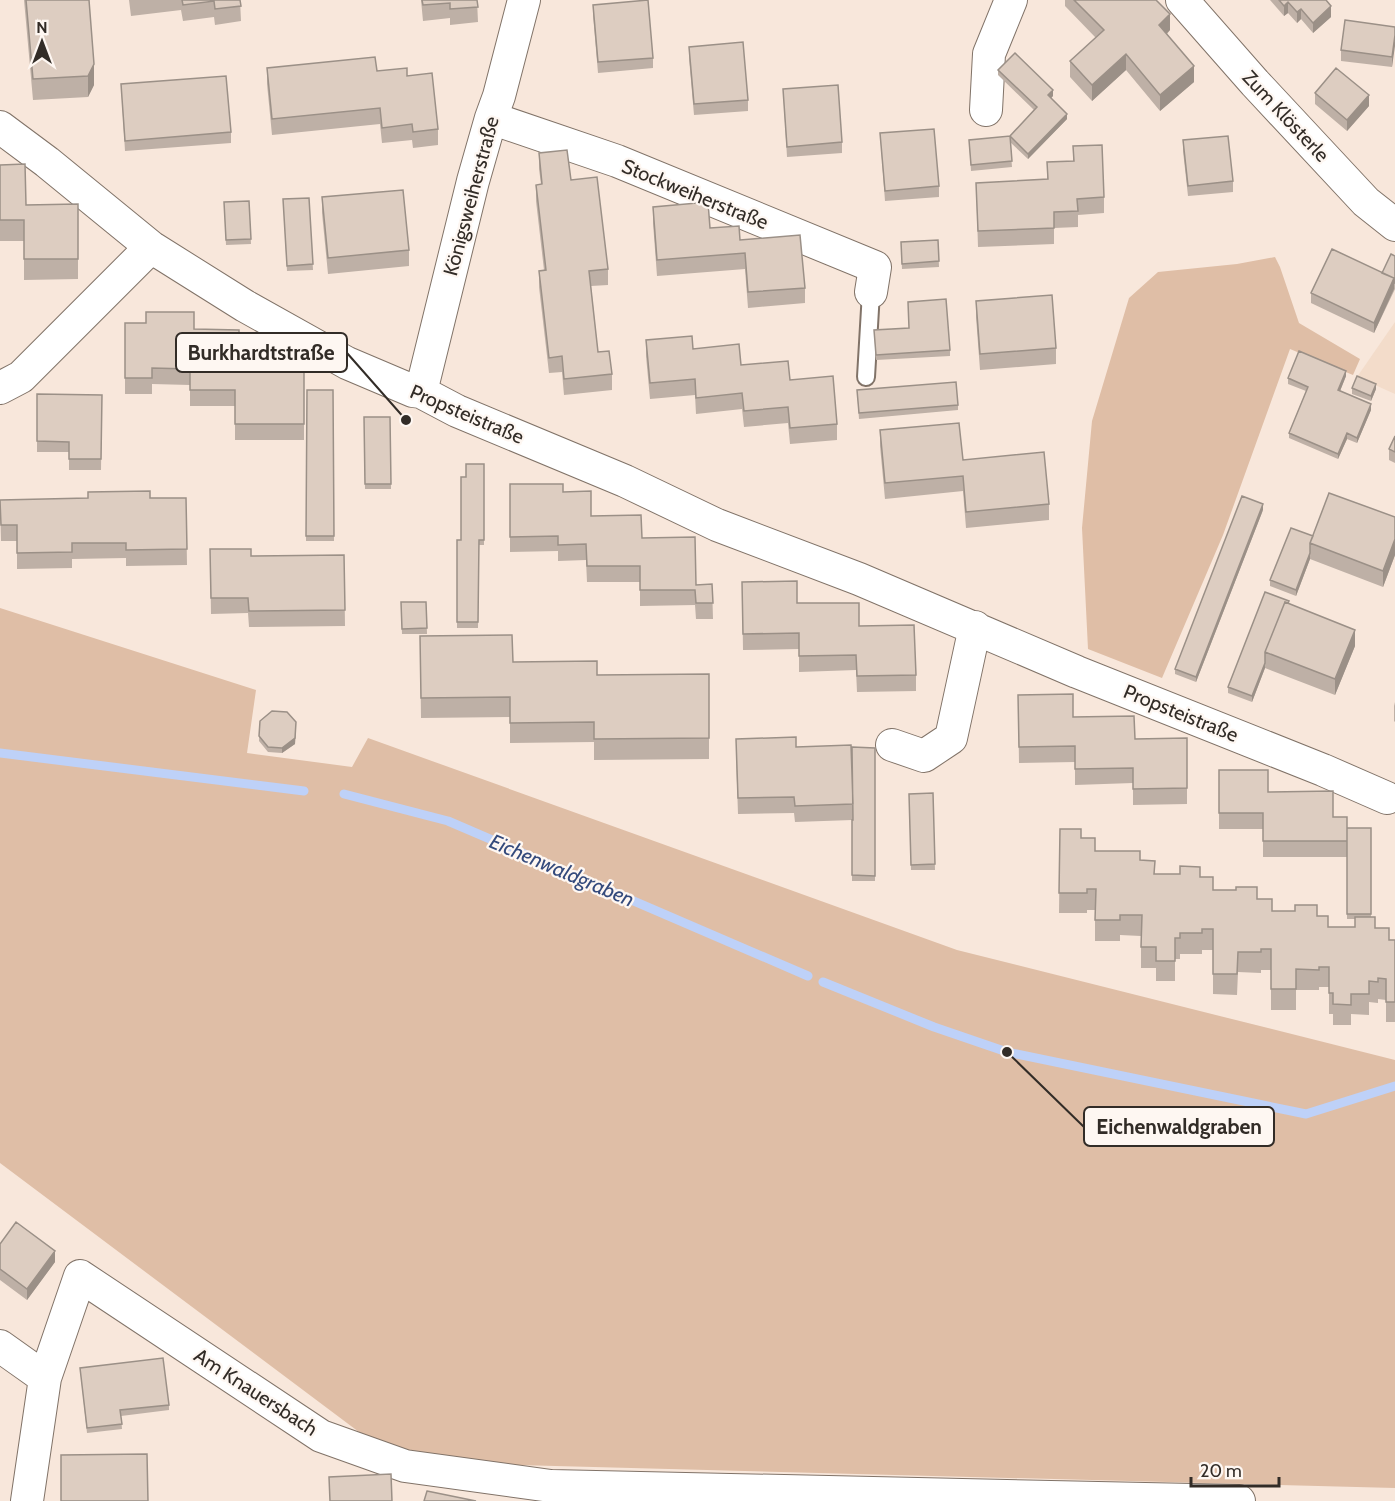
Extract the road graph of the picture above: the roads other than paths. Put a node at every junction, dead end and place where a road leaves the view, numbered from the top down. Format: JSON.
{"nodes":[{"id":1,"x":524,"y":0,"type":"edge"},
{"id":2,"x":1011,"y":0,"type":"edge"},
{"id":3,"x":1182,"y":0,"type":"edge"},
{"id":4,"x":986,"y":110,"type":"dead end"},
{"id":5,"x":490,"y":118,"type":"junction"},
{"id":6,"x":0,"y":127,"type":"edge"},
{"id":7,"x":1395,"y":225,"type":"edge"},
{"id":8,"x":151,"y":247,"type":"junction"},
{"id":9,"x":871,"y":292,"type":"joint"},
{"id":10,"x":866,"y":377,"type":"dead end"},
{"id":11,"x":0,"y":387,"type":"edge"},
{"id":12,"x":421,"y":392,"type":"junction"},
{"id":13,"x":975,"y":627,"type":"junction"},
{"id":14,"x":892,"y":745,"type":"dead end"},
{"id":15,"x":1387,"y":798,"type":"dead end"},
{"id":16,"x":0,"y":1346,"type":"edge"},
{"id":17,"x":45,"y":1378,"type":"junction"},
{"id":18,"x":551,"y":1494,"type":"edge"},
{"id":19,"x":1153,"y":1500,"type":"edge"},
{"id":20,"x":27,"y":1501,"type":"edge"},
{"id":21,"x":1239,"y":1501,"type":"edge"}],
"edges":[{"from":1,"to":5,"type":"street","name":"Königsweiherstraße"},
{"from":2,"to":4,"type":"street"},
{"from":3,"to":7,"type":"street","name":"Zum Klösterle"},
{"from":5,"to":9,"type":"street","name":"Stockweiherstraße"},
{"from":5,"to":12,"type":"street","name":"Königsweiherstraße"},
{"from":6,"to":8,"type":"street","name":"Propsteistraße"},
{"from":8,"to":11,"type":"street"},
{"from":8,"to":12,"type":"street","name":"Propsteistraße"},
{"from":9,"to":10,"type":"lane"},
{"from":12,"to":13,"type":"street","name":"Propsteistraße"},
{"from":13,"to":14,"type":"street"},
{"from":13,"to":15,"type":"street","name":"Propsteistraße"},
{"from":16,"to":17,"type":"street"},
{"from":17,"to":18,"type":"street","name":"Am Knauersbach"},
{"from":17,"to":20,"type":"street"},
{"from":18,"to":19,"type":"street","name":"Am Knauersbach"},
{"from":19,"to":21,"type":"street","name":"Am Knauersbach"}]}
